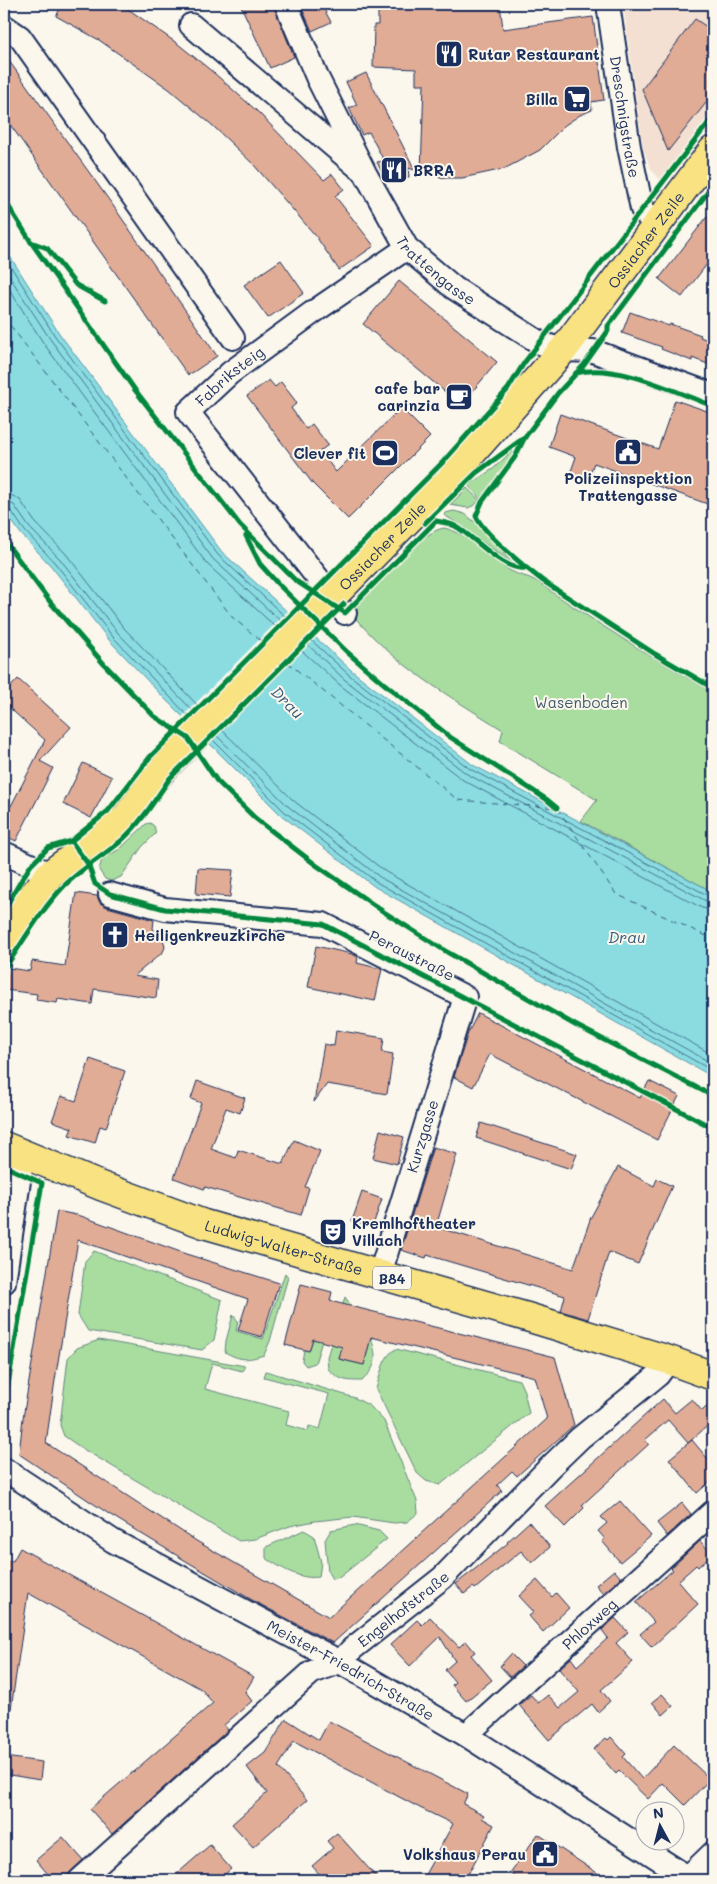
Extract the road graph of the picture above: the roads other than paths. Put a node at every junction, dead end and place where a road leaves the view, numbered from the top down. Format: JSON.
{"nodes":[{"id":1,"x":286,"y":4,"type":"edge"},
{"id":2,"x":608,"y":4,"type":"edge"},
{"id":3,"x":191,"y":25,"type":"dead end"},
{"id":4,"x":4,"y":26,"type":"edge"},
{"id":5,"x":713,"y":150,"type":"edge"},
{"id":6,"x":365,"y":173,"type":"junction"},
{"id":7,"x":655,"y":226,"type":"junction"},
{"id":8,"x":407,"y":248,"type":"junction"},
{"id":9,"x":233,"y":338,"type":"dead end"},
{"id":10,"x":562,"y":350,"type":"junction"},
{"id":11,"x":713,"y":395,"type":"edge"},
{"id":12,"x":345,"y":613,"type":"dead end"},
{"id":13,"x":4,"y":853,"type":"edge"},
{"id":14,"x":50,"y":874,"type":"junction"},
{"id":15,"x":110,"y":894,"type":"dead end"},
{"id":16,"x":4,"y":939,"type":"edge"},
{"id":17,"x":465,"y":997,"type":"joint"},
{"id":18,"x":13,"y":1150,"type":"edge"},
{"id":19,"x":380,"y":1274,"type":"junction"},
{"id":20,"x":4,"y":1282,"type":"edge"},
{"id":21,"x":669,"y":1360,"type":"junction"},
{"id":22,"x":713,"y":1376,"type":"edge"},
{"id":23,"x":4,"y":1469,"type":"edge"},
{"id":24,"x":713,"y":1512,"type":"edge"},
{"id":25,"x":340,"y":1662,"type":"junction"},
{"id":26,"x":466,"y":1735,"type":"junction"},
{"id":27,"x":713,"y":1853,"type":"edge"},
{"id":28,"x":689,"y":1879,"type":"edge"},
{"id":29,"x":80,"y":1880,"type":"edge"}],
"edges":[{"from":1,"to":6,"type":"street","name":"Trattengasse"},
{"from":2,"to":7,"type":"street","name":"Dreschnigstraße"},
{"from":3,"to":6,"type":"street"},
{"from":4,"to":9,"type":"street","name":"Fabriksteig"},
{"from":5,"to":7,"type":"main road","name":"Ossiacher Zeile"},
{"from":6,"to":8,"type":"street","name":"Trattengasse"},
{"from":7,"to":10,"type":"main road","name":"Ossiacher Zeile"},
{"from":8,"to":10,"type":"street","name":"Trattengasse"},
{"from":8,"to":12,"type":"street","name":"Fabriksteig"},
{"from":10,"to":11,"type":"street","name":"Trattengasse"},
{"from":10,"to":14,"type":"main road","name":"Ossiacher Zeile","bridge":true},
{"from":13,"to":14,"type":"street"},
{"from":14,"to":16,"type":"main road","name":"Ossiacher Zeile"},
{"from":15,"to":17,"type":"street","name":"Peraustraße"},
{"from":17,"to":19,"type":"street","name":"Kurzgasse"},
{"from":18,"to":19,"type":"main road","name":"Ludwig-Walter-Straße","number":"B84"},
{"from":18,"to":20,"type":"street"},
{"from":19,"to":21,"type":"main road","name":"Ludwig-Walter-Straße","number":"B84"},
{"from":21,"to":22,"type":"main road","name":"Ludwig-Walter-Straße","number":"B84"},
{"from":21,"to":25,"type":"street","name":"Engelhofstraße"},
{"from":23,"to":25,"type":"street","name":"Meister-Friedrich-Straße"},
{"from":24,"to":26,"type":"street","name":"Phloxweg"},
{"from":25,"to":26,"type":"street","name":"Meister-Friedrich-Straße"},
{"from":25,"to":29,"type":"street","name":"Engelhofstraße"},
{"from":26,"to":28,"type":"street","name":"Meister-Friedrich-Straße"},
{"from":27,"to":28,"type":"street"}]}
